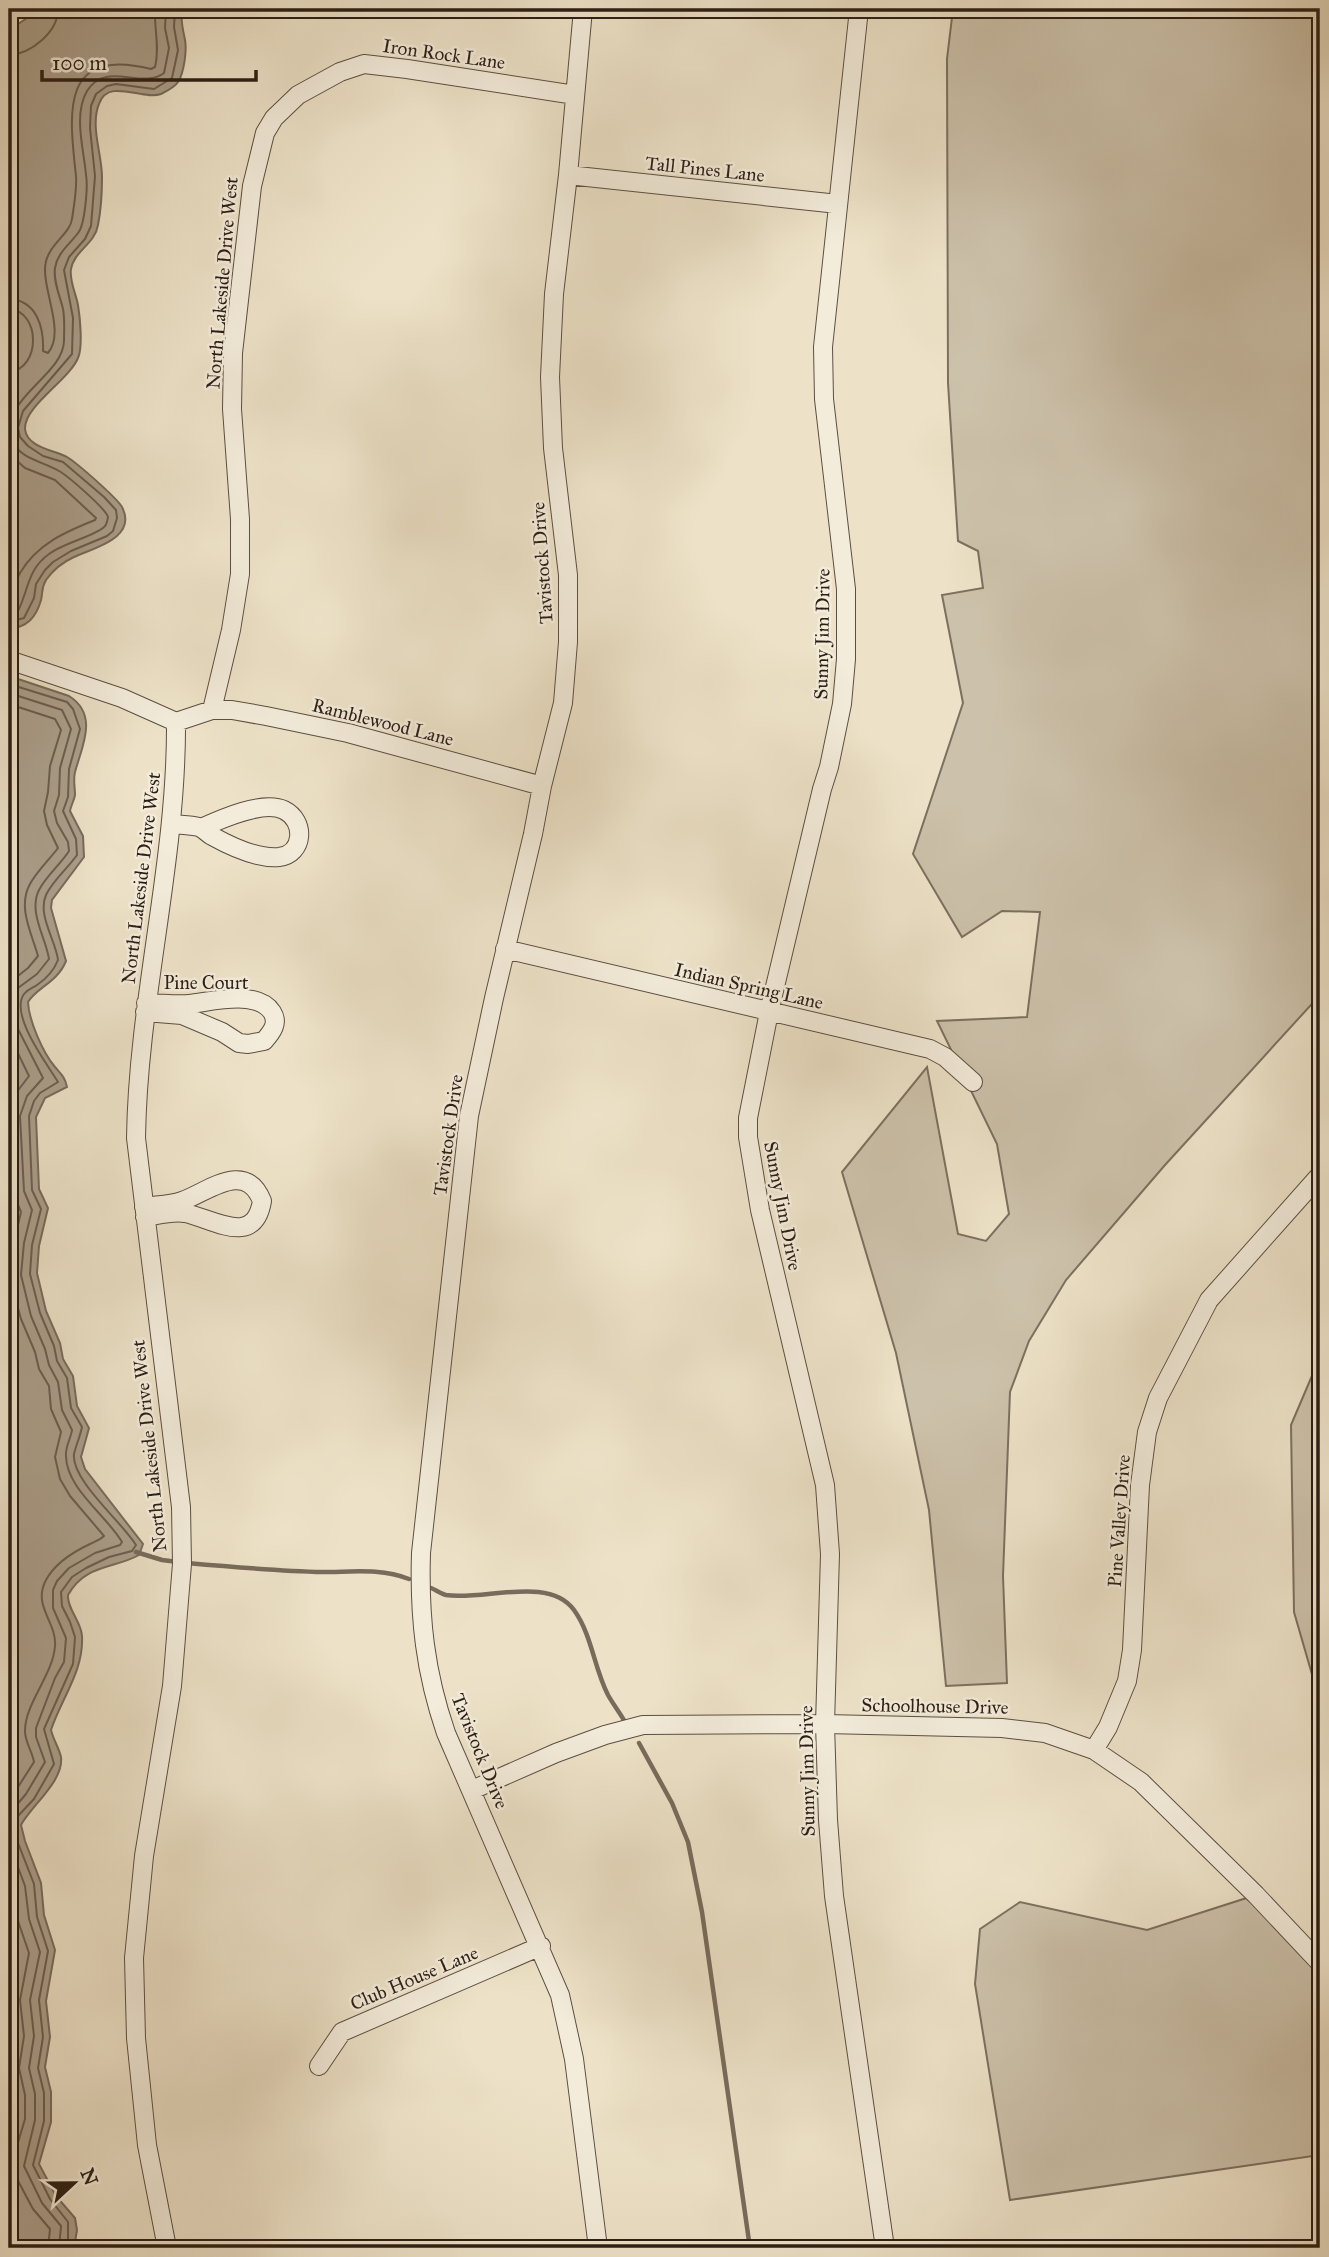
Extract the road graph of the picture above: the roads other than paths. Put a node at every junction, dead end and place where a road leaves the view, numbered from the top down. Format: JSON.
{"nodes":[{"id":1,"x":583,"y":9,"type":"edge"},
{"id":2,"x":859,"y":9,"type":"edge"},
{"id":3,"x":575,"y":95,"type":"junction"},
{"id":4,"x":278,"y":114,"type":"joint"},
{"id":5,"x":568,"y":175,"type":"junction"},
{"id":6,"x":838,"y":204,"type":"junction"},
{"id":7,"x":9,"y":660,"type":"edge"},
{"id":8,"x":212,"y":710,"type":"junction"},
{"id":9,"x":176,"y":722,"type":"junction"},
{"id":10,"x":542,"y":786,"type":"junction"},
{"id":11,"x":172,"y":824,"type":"junction"},
{"id":12,"x":201,"y":828,"type":"junction"},
{"id":13,"x":505,"y":949,"type":"junction"},
{"id":14,"x":145,"y":1007,"type":"junction"},
{"id":15,"x":769,"y":1012,"type":"junction"},
{"id":16,"x":973,"y":1082,"type":"dead end"},
{"id":17,"x":1320,"y":1175,"type":"edge"},
{"id":18,"x":145,"y":1212,"type":"junction"},
{"id":19,"x":825,"y":1724,"type":"junction"},
{"id":20,"x":1094,"y":1750,"type":"junction"},
{"id":21,"x":472,"y":1790,"type":"junction"},
{"id":22,"x":541,"y":1946,"type":"junction"},
{"id":23,"x":1320,"y":1963,"type":"edge"},
{"id":24,"x":319,"y":2066,"type":"dead end"},
{"id":25,"x":167,"y":2248,"type":"edge"},
{"id":26,"x":598,"y":2248,"type":"edge"},
{"id":27,"x":885,"y":2248,"type":"edge"}],
"edges":[{"from":1,"to":3,"type":"street","name":"Tavistock Drive"},
{"from":2,"to":6,"type":"street","name":"Sunny Jim Drive"},
{"from":3,"to":4,"type":"street","name":"Iron Rock Lane"},
{"from":3,"to":5,"type":"street","name":"Tavistock Drive"},
{"from":4,"to":8,"type":"street","name":"North Lakeside Drive West"},
{"from":5,"to":6,"type":"street","name":"Tall Pines Lane"},
{"from":5,"to":10,"type":"street","name":"Tavistock Drive"},
{"from":6,"to":15,"type":"street","name":"Sunny Jim Drive"},
{"from":7,"to":9,"type":"street"},
{"from":8,"to":9,"type":"street"},
{"from":8,"to":10,"type":"street","name":"Ramblewood Lane"},
{"from":9,"to":11,"type":"street","name":"North Lakeside Drive West"},
{"from":10,"to":13,"type":"street","name":"Tavistock Drive"},
{"from":11,"to":12,"type":"street"},
{"from":11,"to":14,"type":"street","name":"North Lakeside Drive West"},
{"from":12,"to":12,"type":"street"},
{"from":13,"to":15,"type":"street","name":"Indian Spring Lane"},
{"from":13,"to":21,"type":"street","name":"Tavistock Drive"},
{"from":14,"to":14,"type":"street","name":"Pine Court"},
{"from":14,"to":18,"type":"street","name":"North Lakeside Drive West"},
{"from":15,"to":16,"type":"street","name":"Indian Spring Lane"},
{"from":15,"to":19,"type":"street","name":"Sunny Jim Drive"},
{"from":17,"to":20,"type":"street","name":"Pine Valley Drive"},
{"from":18,"to":18,"type":"street"},
{"from":18,"to":25,"type":"street","name":"North Lakeside Drive West"},
{"from":19,"to":20,"type":"street","name":"Schoolhouse Drive"},
{"from":19,"to":21,"type":"street","name":"Schoolhouse Drive"},
{"from":19,"to":27,"type":"street","name":"Sunny Jim Drive"},
{"from":20,"to":23,"type":"street","name":"Schoolhouse Drive"},
{"from":21,"to":22,"type":"street","name":"Tavistock Drive"},
{"from":22,"to":24,"type":"street","name":"Club House Lane"},
{"from":22,"to":26,"type":"street","name":"Tavistock Drive"}]}
